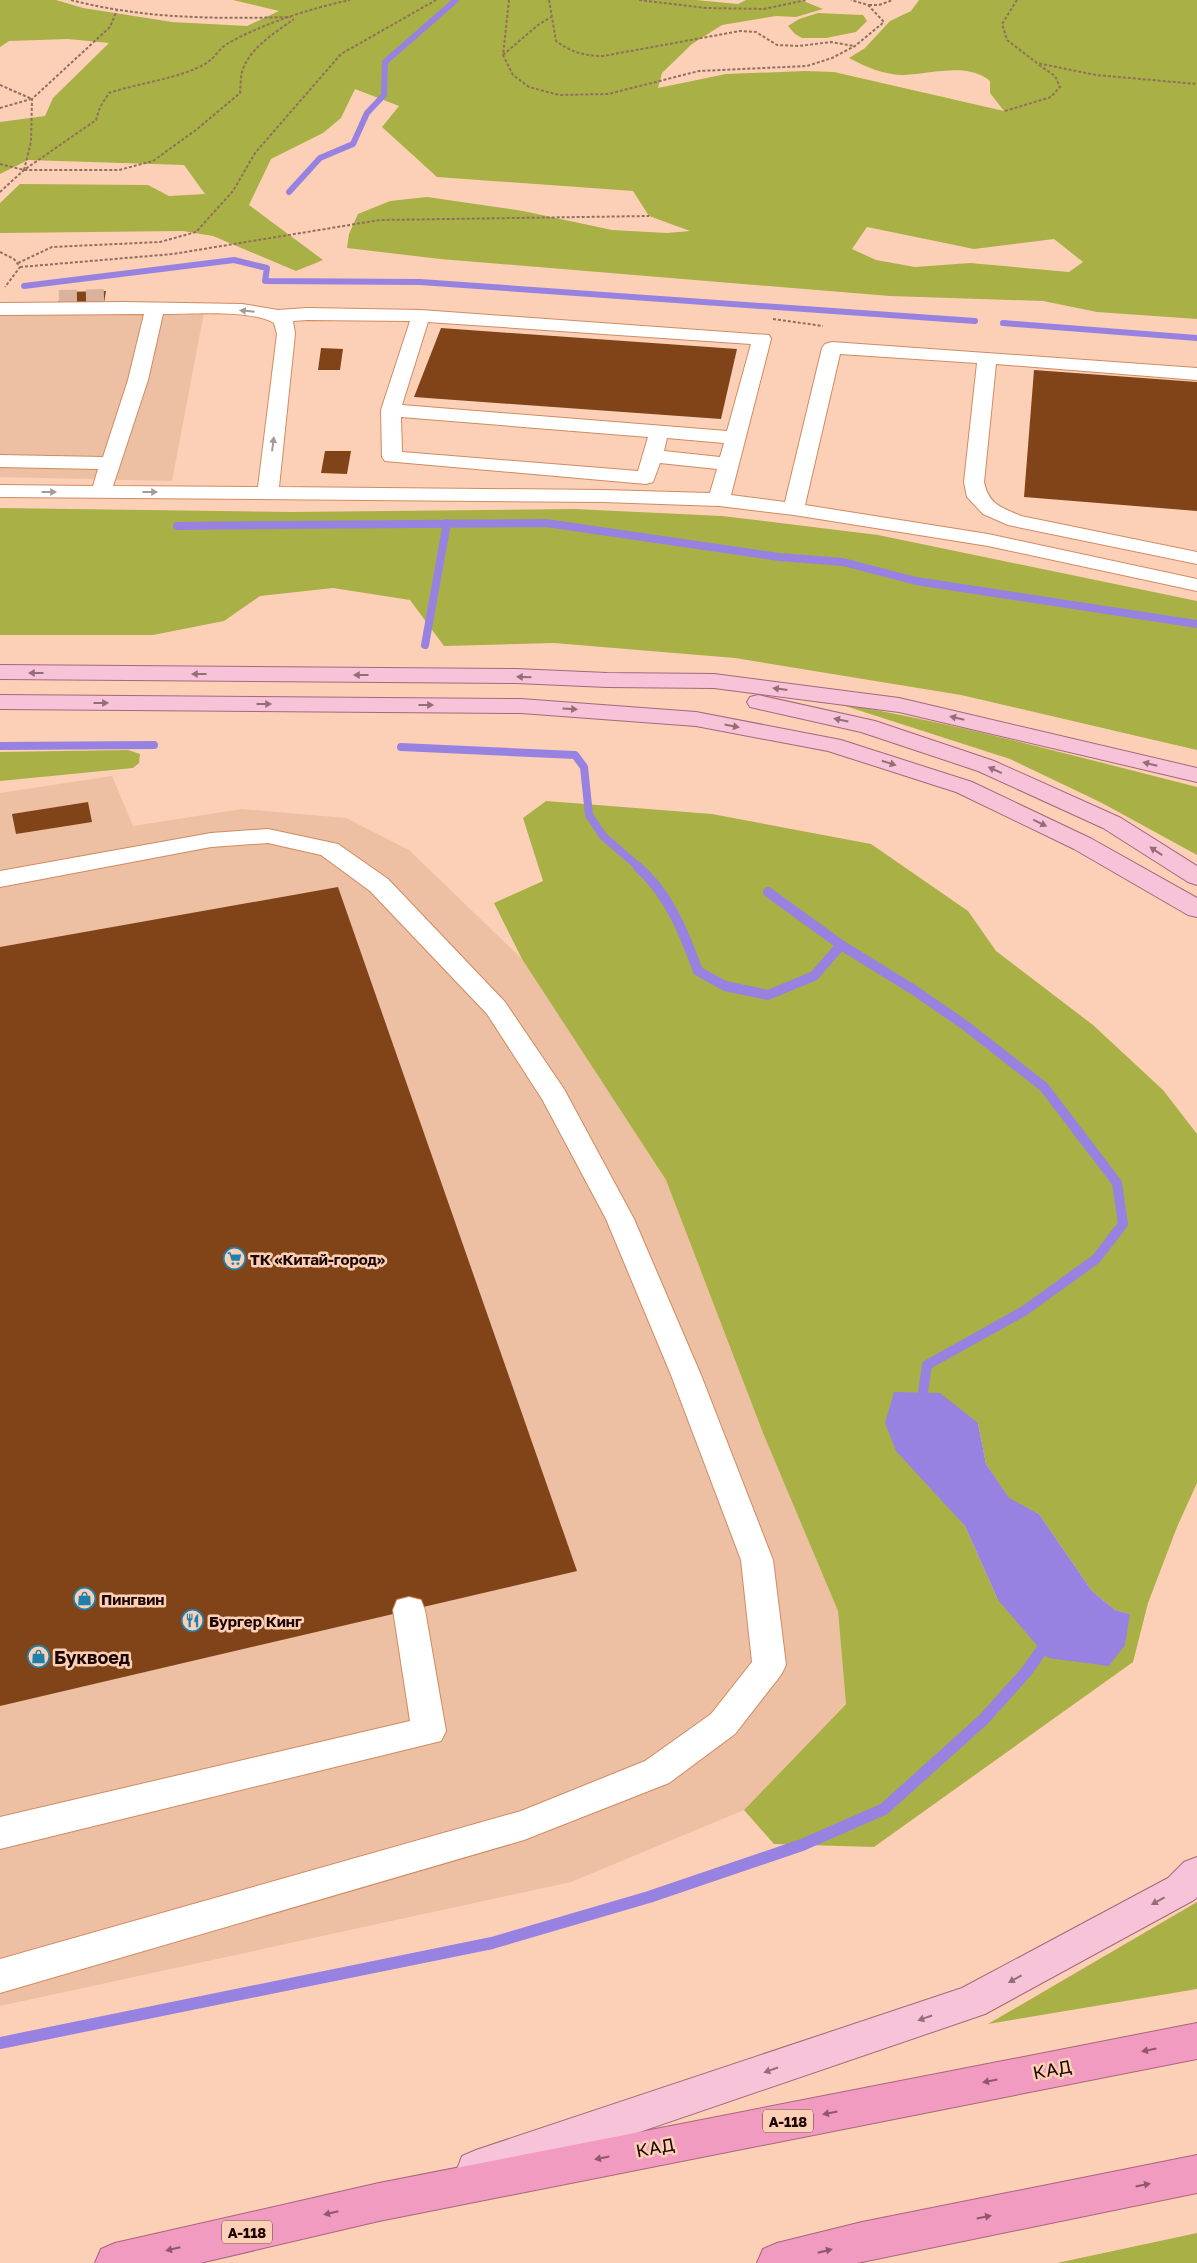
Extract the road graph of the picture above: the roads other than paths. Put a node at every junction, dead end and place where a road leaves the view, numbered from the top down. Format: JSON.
{"nodes":[{"id":1,"x":105,"y":298,"type":"tunnel mouth"},
{"id":2,"x":0,"y":299,"type":"edge"},
{"id":3,"x":59,"y":299,"type":"tunnel mouth"},
{"id":4,"x":134,"y":308,"type":"junction"},
{"id":5,"x":155,"y":308,"type":"junction"},
{"id":6,"x":0,"y":309,"type":"edge"},
{"id":7,"x":278,"y":316,"type":"junction"},
{"id":8,"x":421,"y":316,"type":"junction"},
{"id":9,"x":987,"y":358,"type":"junction"},
{"id":10,"x":1197,"y":374,"type":"edge"},
{"id":11,"x":391,"y":410,"type":"junction"},
{"id":12,"x":659,"y":432,"type":"junction"},
{"id":13,"x":735,"y":438,"type":"junction"},
{"id":14,"x":652,"y":456,"type":"junction"},
{"id":15,"x":0,"y":461,"type":"edge"},
{"id":16,"x":111,"y":463,"type":"junction"},
{"id":17,"x":729,"y":464,"type":"junction"},
{"id":18,"x":0,"y":492,"type":"edge"},
{"id":19,"x":101,"y":492,"type":"junction"},
{"id":20,"x":268,"y":493,"type":"junction"},
{"id":21,"x":719,"y":500,"type":"junction"},
{"id":22,"x":794,"y":509,"type":"junction"},
{"id":23,"x":1197,"y":558,"type":"edge"},
{"id":24,"x":1197,"y":585,"type":"edge"},
{"id":25,"x":0,"y":672,"type":"edge"},
{"id":26,"x":607,"y":680,"type":"junction"},
{"id":27,"x":0,"y":702,"type":"edge"},
{"id":28,"x":1197,"y":775,"type":"edge"},
{"id":29,"x":1197,"y":877,"type":"edge"},
{"id":30,"x":0,"y":879,"type":"edge"},
{"id":31,"x":1165,"y":888,"type":"junction"},
{"id":32,"x":1197,"y":909,"type":"edge"},
{"id":33,"x":1197,"y":919,"type":"edge"},
{"id":34,"x":409,"y":1610,"type":"dead end"},
{"id":35,"x":0,"y":1833,"type":"edge"},
{"id":36,"x":1197,"y":1873,"type":"edge"},
{"id":37,"x":0,"y":1976,"type":"edge"},
{"id":38,"x":1197,"y":2041,"type":"edge"},
{"id":39,"x":1197,"y":2174,"type":"edge"},
{"id":40,"x":379,"y":2202,"type":"junction"},
{"id":41,"x":115,"y":2263,"type":"edge"},
{"id":42,"x":777,"y":2263,"type":"edge"}],
"edges":[{"from":1,"to":4,"type":"street"},
{"from":2,"to":3,"type":"street"},
{"from":4,"to":5,"type":"street"},
{"from":4,"to":6,"type":"street"},
{"from":7,"to":5,"type":"street","one_way":true},
{"from":5,"to":16,"type":"street"},
{"from":7,"to":8,"type":"street"},
{"from":20,"to":7,"type":"street","one_way":true},
{"from":8,"to":11,"type":"street"},
{"from":8,"to":13,"type":"street"},
{"from":9,"to":10,"type":"street"},
{"from":9,"to":22,"type":"street"},
{"from":9,"to":23,"type":"street"},
{"from":11,"to":12,"type":"street"},
{"from":11,"to":14,"type":"street"},
{"from":12,"to":13,"type":"street"},
{"from":12,"to":14,"type":"street"},
{"from":13,"to":17,"type":"street"},
{"from":14,"to":17,"type":"street"},
{"from":15,"to":16,"type":"street"},
{"from":16,"to":19,"type":"street"},
{"from":17,"to":21,"type":"street"},
{"from":18,"to":19,"type":"street","one_way":true},
{"from":19,"to":20,"type":"street","one_way":true},
{"from":20,"to":21,"type":"street"},
{"from":21,"to":22,"type":"street"},
{"from":22,"to":24,"type":"street"},
{"from":26,"to":25,"type":"main road","one_way":true},
{"from":28,"to":26,"type":"main road","one_way":true},
{"from":29,"to":26,"type":"main road","one_way":true},
{"from":27,"to":31,"type":"main road","one_way":true},
{"from":30,"to":37,"type":"street"},
{"from":31,"to":32,"type":"main road"},
{"from":31,"to":33,"type":"main road"},
{"from":34,"to":35,"type":"street"},
{"from":36,"to":40,"type":"main road","one_way":true},
{"from":38,"to":40,"type":"highway","name":"КАД","number":"А-118","one_way":true},
{"from":42,"to":39,"type":"highway","one_way":true},
{"from":40,"to":41,"type":"highway","name":"КАД","number":"А-118","one_way":true}]}
